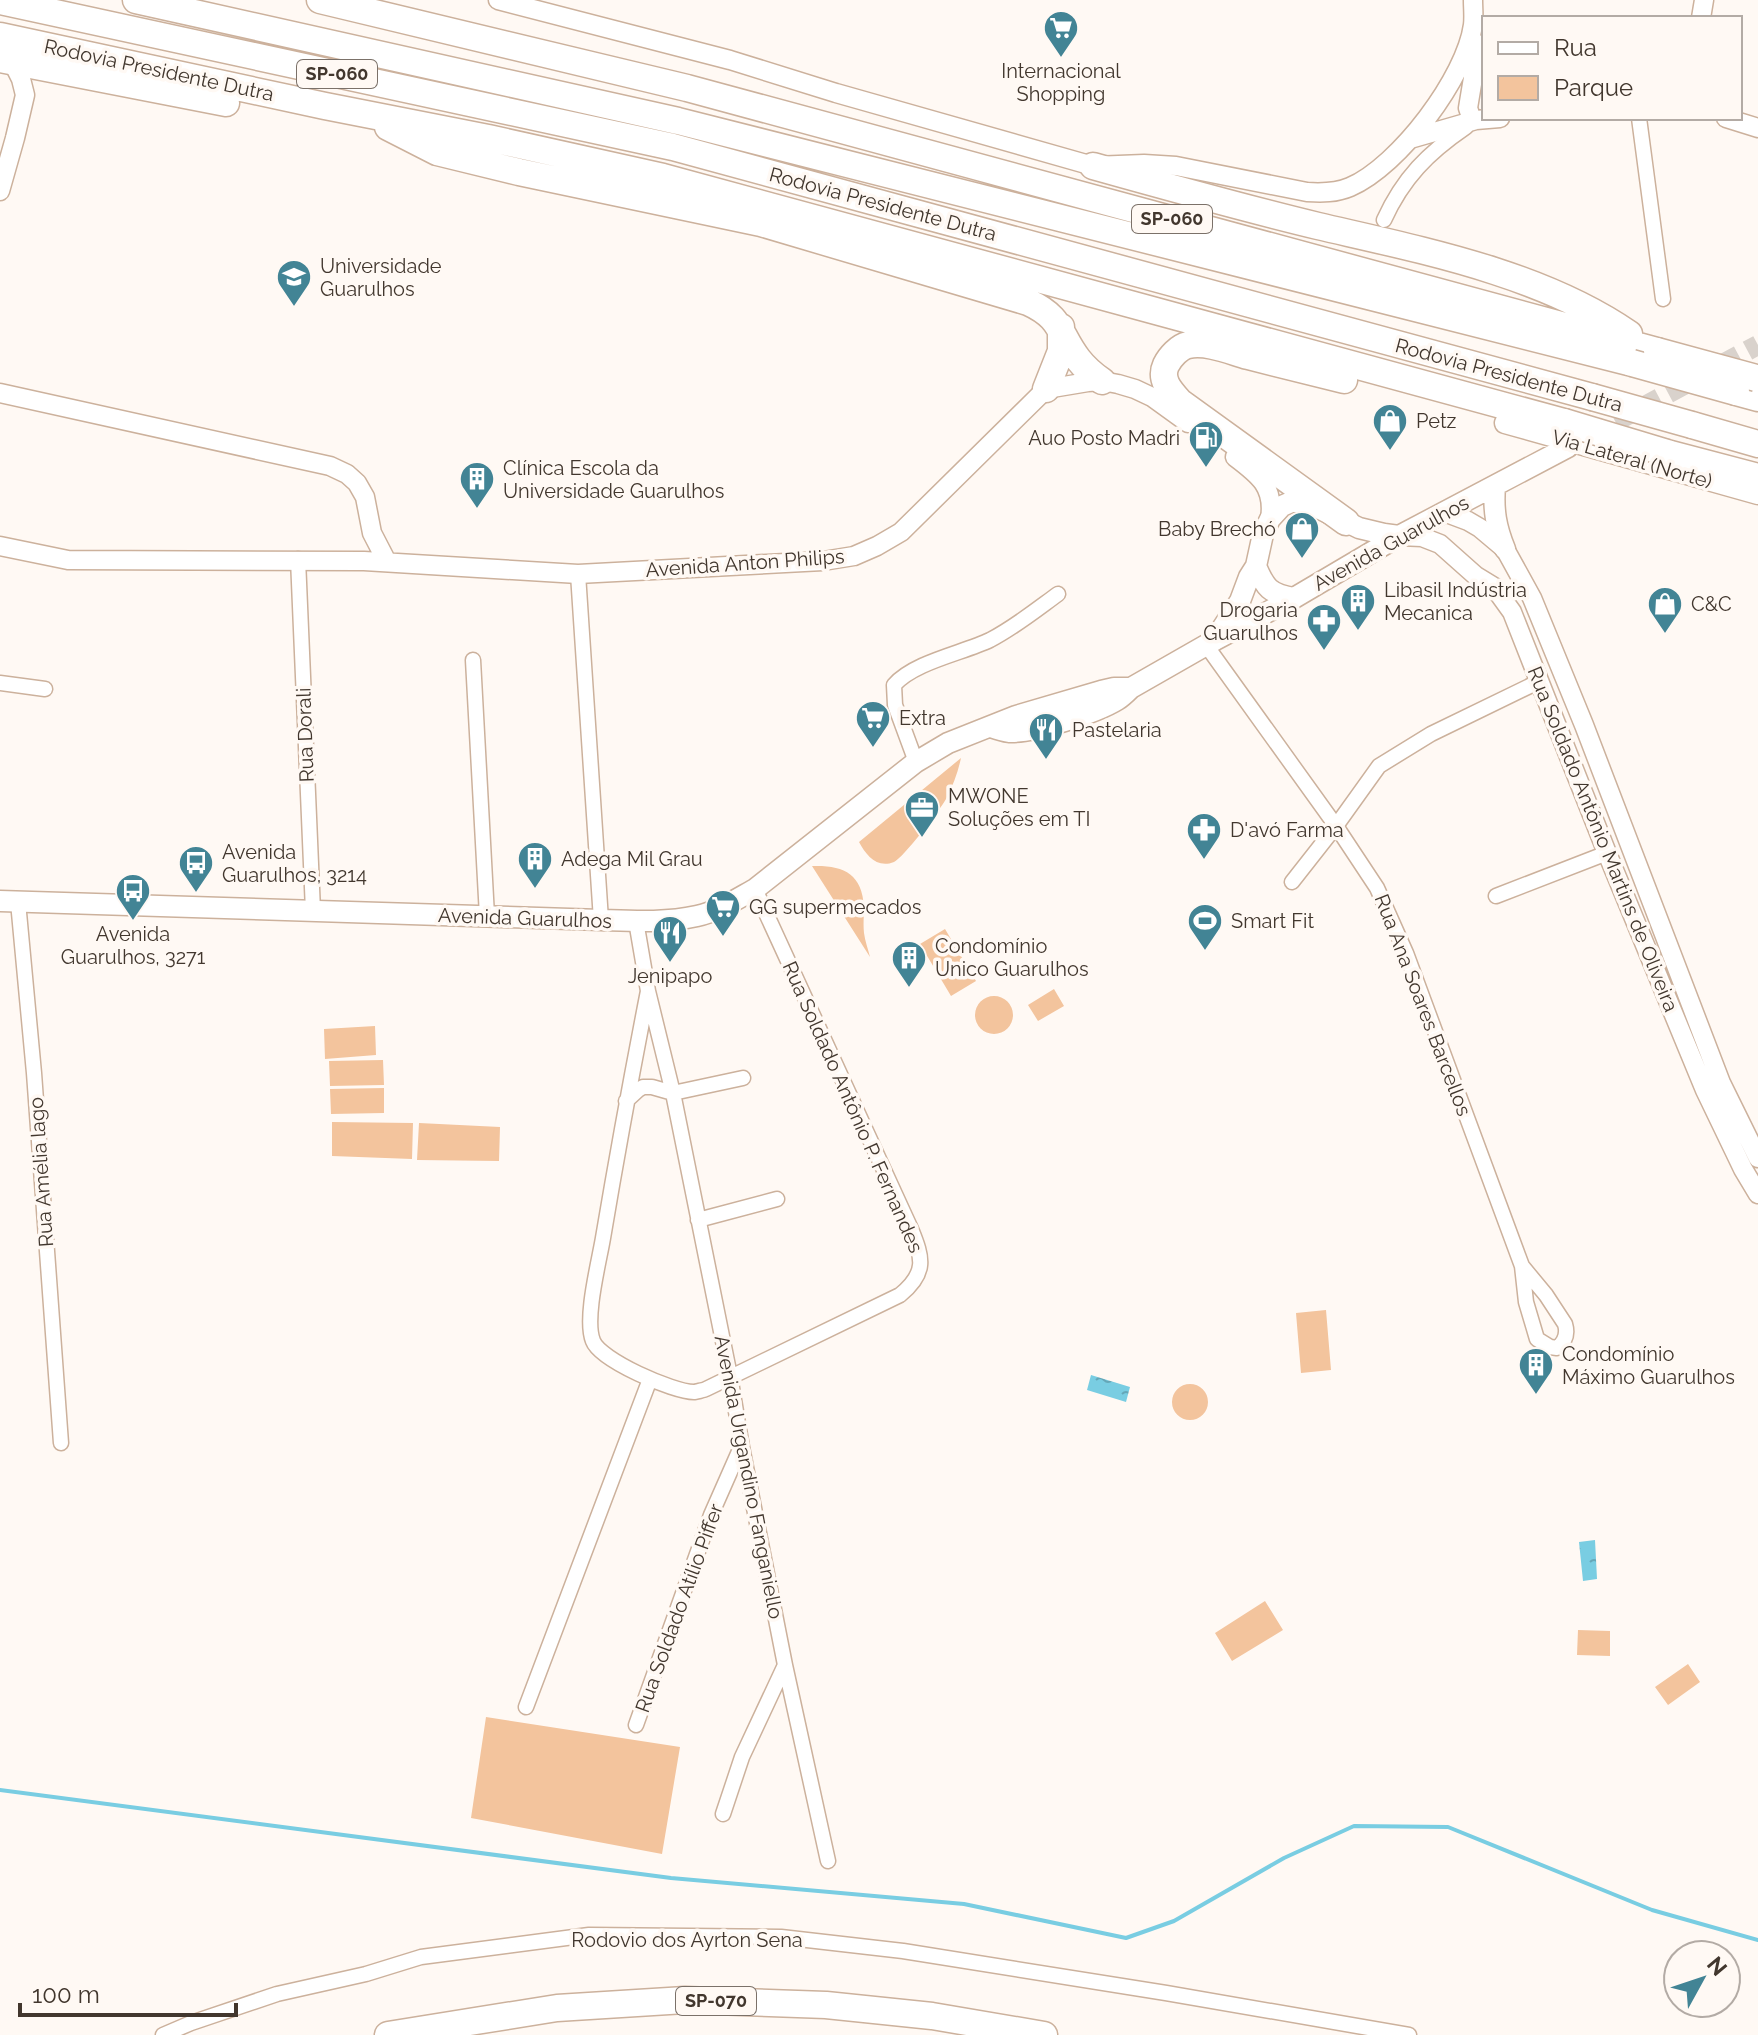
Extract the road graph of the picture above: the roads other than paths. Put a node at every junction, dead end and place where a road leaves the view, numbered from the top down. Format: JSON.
{"nodes":[{"id":1,"x":136,"y":0,"type":"edge"},
{"id":2,"x":320,"y":0,"type":"edge"},
{"id":3,"x":498,"y":0,"type":"edge"},
{"id":4,"x":1473,"y":0,"type":"edge"},
{"id":5,"x":0,"y":1,"type":"edge"},
{"id":6,"x":1473,"y":25,"type":"junction"},
{"id":7,"x":0,"y":36,"type":"edge"},
{"id":8,"x":6,"y":60,"type":"edge"},
{"id":9,"x":325,"y":106,"type":"junction"},
{"id":10,"x":364,"y":114,"type":"junction"},
{"id":11,"x":1476,"y":120,"type":"junction"},
{"id":12,"x":1482,"y":120,"type":"edge"},
{"id":13,"x":1639,"y":120,"type":"edge"},
{"id":14,"x":1732,"y":120,"type":"edge"},
{"id":15,"x":1758,"y":128,"type":"edge"},
{"id":16,"x":1409,"y":139,"type":"junction"},
{"id":17,"x":1093,"y":166,"type":"junction"},
{"id":18,"x":0,"y":191,"type":"edge"},
{"id":19,"x":1384,"y":220,"type":"dead end"},
{"id":20,"x":1663,"y":299,"type":"dead end"},
{"id":21,"x":1061,"y":327,"type":"junction"},
{"id":22,"x":1644,"y":353,"type":"junction"},
{"id":23,"x":1102,"y":381,"type":"junction"},
{"id":24,"x":1752,"y":387,"type":"edge"},
{"id":25,"x":1046,"y":389,"type":"junction"},
{"id":26,"x":0,"y":393,"type":"edge"},
{"id":27,"x":1505,"y":423,"type":"junction"},
{"id":28,"x":1559,"y":429,"type":"junction"},
{"id":29,"x":1758,"y":444,"type":"edge"},
{"id":30,"x":1758,"y":477,"type":"edge"},
{"id":31,"x":1495,"y":486,"type":"junction"},
{"id":32,"x":1758,"y":494,"type":"edge"},
{"id":33,"x":1444,"y":512,"type":"junction"},
{"id":34,"x":1270,"y":519,"type":"junction"},
{"id":35,"x":1346,"y":522,"type":"junction"},
{"id":36,"x":372,"y":533,"type":"junction"},
{"id":37,"x":1399,"y":536,"type":"junction"},
{"id":38,"x":0,"y":546,"type":"edge"},
{"id":39,"x":1505,"y":549,"type":"junction"},
{"id":40,"x":298,"y":559,"type":"junction"},
{"id":41,"x":364,"y":561,"type":"junction"},
{"id":42,"x":387,"y":562,"type":"junction"},
{"id":43,"x":1256,"y":566,"type":"junction"},
{"id":44,"x":578,"y":574,"type":"junction"},
{"id":45,"x":1058,"y":594,"type":"dead end"},
{"id":46,"x":1294,"y":598,"type":"junction"},
{"id":47,"x":1532,"y":598,"type":"junction"},
{"id":48,"x":1510,"y":609,"type":"junction"},
{"id":49,"x":1211,"y":642,"type":"junction"},
{"id":50,"x":473,"y":660,"type":"dead end"},
{"id":51,"x":1538,"y":682,"type":"junction"},
{"id":52,"x":0,"y":683,"type":"edge"},
{"id":53,"x":45,"y":689,"type":"dead end"},
{"id":54,"x":916,"y":762,"type":"junction"},
{"id":55,"x":1600,"y":766,"type":"junction"},
{"id":56,"x":1576,"y":776,"type":"junction"},
{"id":57,"x":1336,"y":826,"type":"junction"},
{"id":58,"x":1607,"y":853,"type":"junction"},
{"id":59,"x":1292,"y":882,"type":"dead end"},
{"id":60,"x":755,"y":889,"type":"junction"},
{"id":61,"x":1496,"y":896,"type":"dead end"},
{"id":62,"x":9,"y":902,"type":"edge"},
{"id":63,"x":313,"y":911,"type":"junction"},
{"id":64,"x":487,"y":916,"type":"junction"},
{"id":65,"x":601,"y":920,"type":"junction"},
{"id":66,"x":636,"y":921,"type":"junction"},
{"id":67,"x":648,"y":991,"type":"junction"},
{"id":68,"x":743,"y":1078,"type":"dead end"},
{"id":69,"x":673,"y":1093,"type":"junction"},
{"id":70,"x":626,"y":1101,"type":"junction"},
{"id":71,"x":1758,"y":1158,"type":"edge"},
{"id":72,"x":1758,"y":1194,"type":"edge"},
{"id":73,"x":777,"y":1199,"type":"dead end"},
{"id":74,"x":698,"y":1220,"type":"junction"},
{"id":75,"x":1522,"y":1266,"type":"junction"},
{"id":76,"x":730,"y":1376,"type":"junction"},
{"id":77,"x":650,"y":1379,"type":"junction"},
{"id":78,"x":61,"y":1443,"type":"dead end"},
{"id":79,"x":742,"y":1447,"type":"junction"},
{"id":80,"x":785,"y":1665,"type":"junction"},
{"id":81,"x":526,"y":1707,"type":"dead end"},
{"id":82,"x":636,"y":1725,"type":"dead end"},
{"id":83,"x":723,"y":1814,"type":"dead end"},
{"id":84,"x":828,"y":1861,"type":"dead end"},
{"id":85,"x":163,"y":2035,"type":"edge"},
{"id":86,"x":388,"y":2035,"type":"edge"},
{"id":87,"x":1044,"y":2035,"type":"edge"},
{"id":88,"x":1409,"y":2035,"type":"edge"}],
"edges":[{"from":1,"to":22,"type":"highway","name":"Rodovia Presidente Dutra","number":"SP-060"},
{"from":2,"to":22,"type":"highway","name":"Rodovia Presidente Dutra","number":"SP-060"},
{"from":3,"to":17,"type":"street"},
{"from":4,"to":6,"type":"street"},
{"from":5,"to":29,"type":"highway","name":"Rodovia Presidente Dutra","number":"SP-060","bridge":true},
{"from":6,"to":11,"type":"street"},
{"from":6,"to":16,"type":"street"},
{"from":7,"to":9,"type":"highway","name":"Rodovia Presidente Dutra","number":"SP-060"},
{"from":8,"to":9,"type":"highway"},
{"from":8,"to":18,"type":"street"},
{"from":9,"to":10,"type":"highway","name":"Rodovia Presidente Dutra","number":"SP-060"},
{"from":10,"to":21,"type":"highway"},
{"from":10,"to":28,"type":"highway","name":"Rodovia Presidente Dutra","number":"SP-060"},
{"from":11,"to":12,"type":"street"},
{"from":11,"to":16,"type":"street"},
{"from":11,"to":19,"type":"street"},
{"from":13,"to":20,"type":"street"},
{"from":14,"to":15,"type":"street"},
{"from":16,"to":17,"type":"street"},
{"from":17,"to":22,"type":"highway"},
{"from":21,"to":23,"type":"highway"},
{"from":21,"to":25,"type":"highway"},
{"from":22,"to":24,"type":"highway","name":"Rodovia Presidente Dutra","number":"SP-060","bridge":true},
{"from":23,"to":25,"type":"street"},
{"from":23,"to":34,"type":"street"},
{"from":25,"to":44,"type":"street","name":"Avenida Anton Philips"},
{"from":26,"to":36,"type":"street"},
{"from":27,"to":28,"type":"highway"},
{"from":27,"to":32,"type":"main road","name":"Via Lateral (Norte)"},
{"from":27,"to":35,"type":"highway"},
{"from":28,"to":30,"type":"highway","name":"Rodovia Presidente Dutra","number":"SP-060","bridge":true},
{"from":28,"to":31,"type":"main road","name":"Avenida Guarulhos"},
{"from":31,"to":33,"type":"main road","name":"Avenida Guarulhos"},
{"from":31,"to":39,"type":"main road"},
{"from":33,"to":37,"type":"main road","name":"Avenida Guarulhos"},
{"from":33,"to":39,"type":"street","name":"Rua Soldado Antônio Martins de Oliveira"},
{"from":34,"to":35,"type":"main road"},
{"from":34,"to":43,"type":"main road"},
{"from":35,"to":37,"type":"main road"},
{"from":36,"to":41,"type":"street"},
{"from":36,"to":42,"type":"street"},
{"from":37,"to":46,"type":"main road","name":"Avenida Guarulhos"},
{"from":37,"to":48,"type":"street","name":"Rua Soldado Antônio Martins de Oliveira"},
{"from":38,"to":40,"type":"street","name":"Avenida Anton Philips"},
{"from":39,"to":47,"type":"street","name":"Rua Soldado Antônio Martins de Oliveira"},
{"from":40,"to":41,"type":"street","name":"Avenida Anton Philips"},
{"from":40,"to":63,"type":"street","name":"Rua Dorali"},
{"from":41,"to":42,"type":"street","name":"Avenida Anton Philips"},
{"from":42,"to":44,"type":"street","name":"Avenida Anton Philips"},
{"from":43,"to":46,"type":"main road"},
{"from":43,"to":49,"type":"main road"},
{"from":44,"to":65,"type":"street"},
{"from":45,"to":54,"type":"street"},
{"from":46,"to":49,"type":"main road","name":"Avenida Guarulhos"},
{"from":47,"to":48,"type":"street"},
{"from":47,"to":55,"type":"street","name":"Rua Soldado Antônio Martins de Oliveira"},
{"from":48,"to":51,"type":"street","name":"Rua Soldado Antônio Martins de Oliveira"},
{"from":49,"to":54,"type":"main road","name":"Avenida Guarulhos"},
{"from":49,"to":57,"type":"street","name":"Rua Ana Soares Barcellos"},
{"from":50,"to":64,"type":"street"},
{"from":51,"to":56,"type":"street","name":"Rua Soldado Antônio Martins de Oliveira"},
{"from":51,"to":57,"type":"street"},
{"from":52,"to":53,"type":"street"},
{"from":54,"to":60,"type":"main road","name":"Avenida Guarulhos"},
{"from":55,"to":56,"type":"street"},
{"from":55,"to":71,"type":"street","name":"Rua Soldado Antônio Martins de Oliveira"},
{"from":56,"to":58,"type":"street","name":"Rua Soldado Antônio Martins de Oliveira"},
{"from":57,"to":59,"type":"street"},
{"from":57,"to":75,"type":"street","name":"Rua Ana Soares Barcellos"},
{"from":58,"to":61,"type":"street"},
{"from":58,"to":72,"type":"street","name":"Rua Soldado Antônio Martins de Oliveira"},
{"from":60,"to":66,"type":"main road","name":"Avenida Guarulhos"},
{"from":60,"to":76,"type":"street","name":"Rua Soldado Antônio P. Fernandes"},
{"from":62,"to":63,"type":"main road","name":"Avenida Guarulhos"},
{"from":62,"to":78,"type":"street","name":"Rua Amélia lago"},
{"from":63,"to":64,"type":"main road","name":"Avenida Guarulhos"},
{"from":64,"to":65,"type":"main road","name":"Avenida Guarulhos"},
{"from":65,"to":66,"type":"main road","name":"Avenida Guarulhos"},
{"from":66,"to":67,"type":"street","name":"Avenida Urgandino Fanganiello"},
{"from":67,"to":69,"type":"street","name":"Avenida Urgandino Fanganiello"},
{"from":67,"to":70,"type":"street","name":"Rua Soldado Antônio P. Fernandes"},
{"from":68,"to":69,"type":"street"},
{"from":69,"to":70,"type":"street"},
{"from":69,"to":74,"type":"street","name":"Avenida Urgandino Fanganiello"},
{"from":70,"to":77,"type":"street","name":"Rua Soldado Antônio P. Fernandes"},
{"from":73,"to":74,"type":"street"},
{"from":74,"to":76,"type":"street","name":"Avenida Urgandino Fanganiello"},
{"from":75,"to":75,"type":"street"},
{"from":76,"to":77,"type":"street","name":"Rua Soldado Antônio P. Fernandes"},
{"from":76,"to":79,"type":"street","name":"Avenida Urgandino Fanganiello"},
{"from":77,"to":81,"type":"street"},
{"from":79,"to":80,"type":"street","name":"Avenida Urgandino Fanganiello"},
{"from":79,"to":82,"type":"street","name":"Rua Soldado Atílio Piffer"},
{"from":80,"to":83,"type":"street"},
{"from":80,"to":84,"type":"street","name":"Avenida Urgandino Fanganiello"},
{"from":85,"to":88,"type":"street","name":"Rodovio dos Ayrton Sena"},
{"from":86,"to":87,"type":"highway","number":"SP-070"}]}
